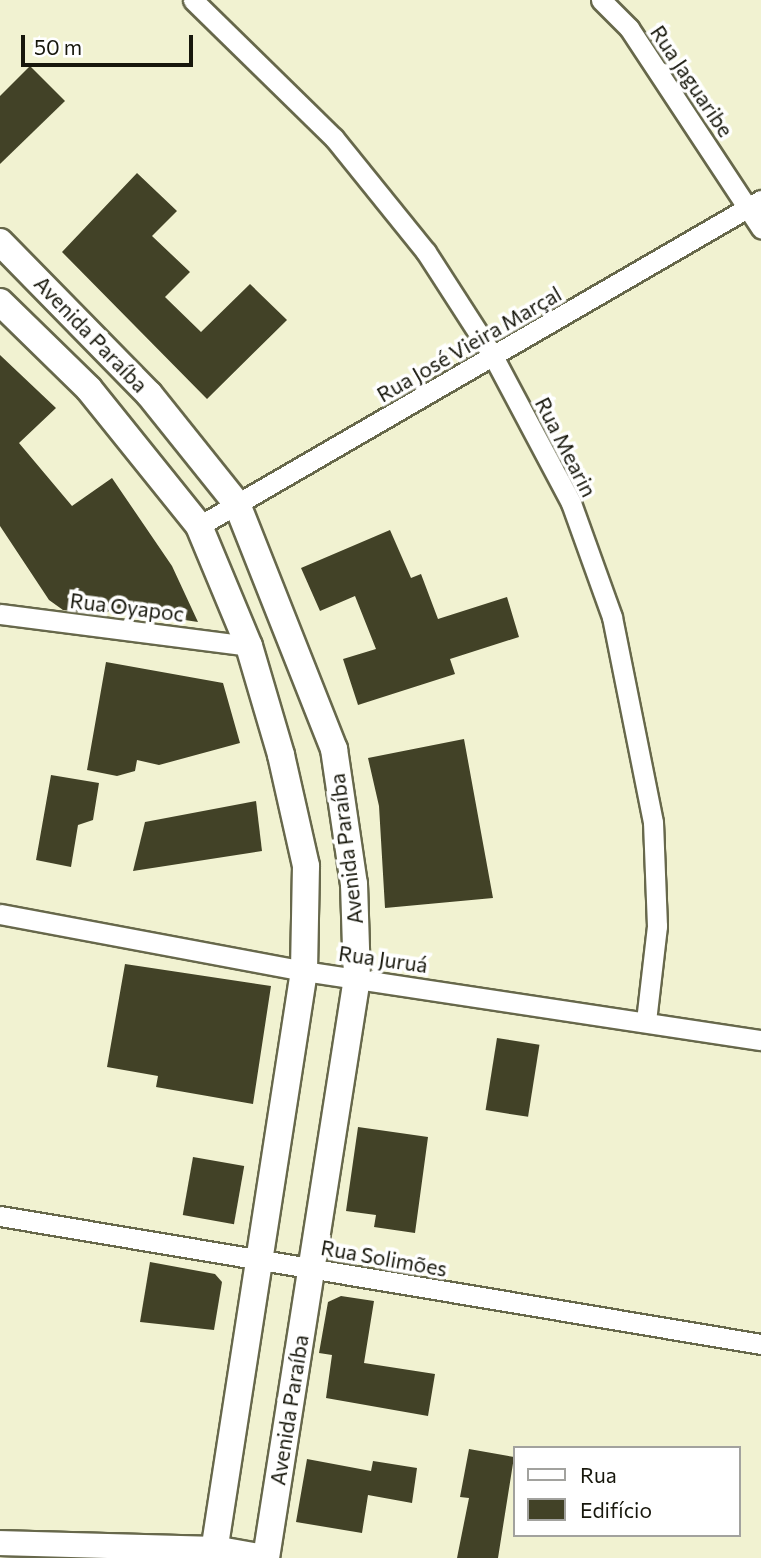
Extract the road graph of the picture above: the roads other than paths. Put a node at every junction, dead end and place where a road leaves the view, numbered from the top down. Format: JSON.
{"nodes":[{"id":1,"x":193,"y":0,"type":"edge"},
{"id":2,"x":601,"y":0,"type":"edge"},
{"id":3,"x":756,"y":203,"type":"edge"},
{"id":4,"x":761,"y":228,"type":"edge"},
{"id":5,"x":0,"y":242,"type":"edge"},
{"id":6,"x":29,"y":271,"type":"junction"},
{"id":7,"x":0,"y":301,"type":"edge"},
{"id":8,"x":493,"y":356,"type":"junction"},
{"id":9,"x":237,"y":504,"type":"junction"},
{"id":10,"x":199,"y":526,"type":"junction"},
{"id":11,"x":0,"y":614,"type":"edge"},
{"id":12,"x":249,"y":646,"type":"junction"},
{"id":13,"x":0,"y":914,"type":"edge"},
{"id":14,"x":304,"y":971,"type":"junction"},
{"id":15,"x":357,"y":978,"type":"junction"},
{"id":16,"x":646,"y":1021,"type":"junction"},
{"id":17,"x":761,"y":1040,"type":"edge"},
{"id":18,"x":0,"y":1216,"type":"edge"},
{"id":19,"x":256,"y":1259,"type":"junction"},
{"id":20,"x":312,"y":1269,"type":"junction"},
{"id":21,"x":761,"y":1344,"type":"edge"},
{"id":22,"x":4,"y":1541,"type":"edge"},
{"id":23,"x":213,"y":1554,"type":"edge"},
{"id":24,"x":265,"y":1558,"type":"edge"}],
"edges":[{"from":1,"to":8,"type":"street","name":"Rua Mearin"},
{"from":2,"to":3,"type":"street","name":"Rua Jaguaribe"},
{"from":3,"to":4,"type":"street","name":"Rua Jaguaribe"},
{"from":3,"to":8,"type":"street","name":"Rua José Vieira Marçal"},
{"from":5,"to":6,"type":"main road","name":"Avenida Paraíba"},
{"from":6,"to":7,"type":"main road"},
{"from":6,"to":9,"type":"main road","name":"Avenida Paraíba"},
{"from":7,"to":10,"type":"main road","name":"Avenida Paraíba"},
{"from":8,"to":9,"type":"street","name":"Rua José Vieira Marçal"},
{"from":8,"to":16,"type":"street","name":"Rua Mearin"},
{"from":9,"to":10,"type":"street","name":"Rua José Vieira Marçal"},
{"from":9,"to":15,"type":"main road","name":"Avenida Paraíba"},
{"from":10,"to":12,"type":"main road","name":"Avenida Paraíba"},
{"from":11,"to":12,"type":"street","name":"Rua Oyapoc"},
{"from":12,"to":14,"type":"main road","name":"Avenida Paraíba"},
{"from":13,"to":14,"type":"street","name":"Rua Juruá"},
{"from":14,"to":15,"type":"street","name":"Rua Juruá"},
{"from":14,"to":19,"type":"main road","name":"Avenida Paraíba"},
{"from":15,"to":16,"type":"street","name":"Rua Juruá"},
{"from":15,"to":20,"type":"main road","name":"Avenida Paraíba"},
{"from":16,"to":17,"type":"street","name":"Rua Juruá"},
{"from":18,"to":19,"type":"street","name":"Rua Solimões"},
{"from":19,"to":20,"type":"street","name":"Rua Solimões"},
{"from":19,"to":23,"type":"main road","name":"Avenida Paraíba"},
{"from":20,"to":21,"type":"street","name":"Rua Solimões"},
{"from":20,"to":24,"type":"main road","name":"Avenida Paraíba"},
{"from":22,"to":23,"type":"street"},
{"from":23,"to":24,"type":"main road"}]}
